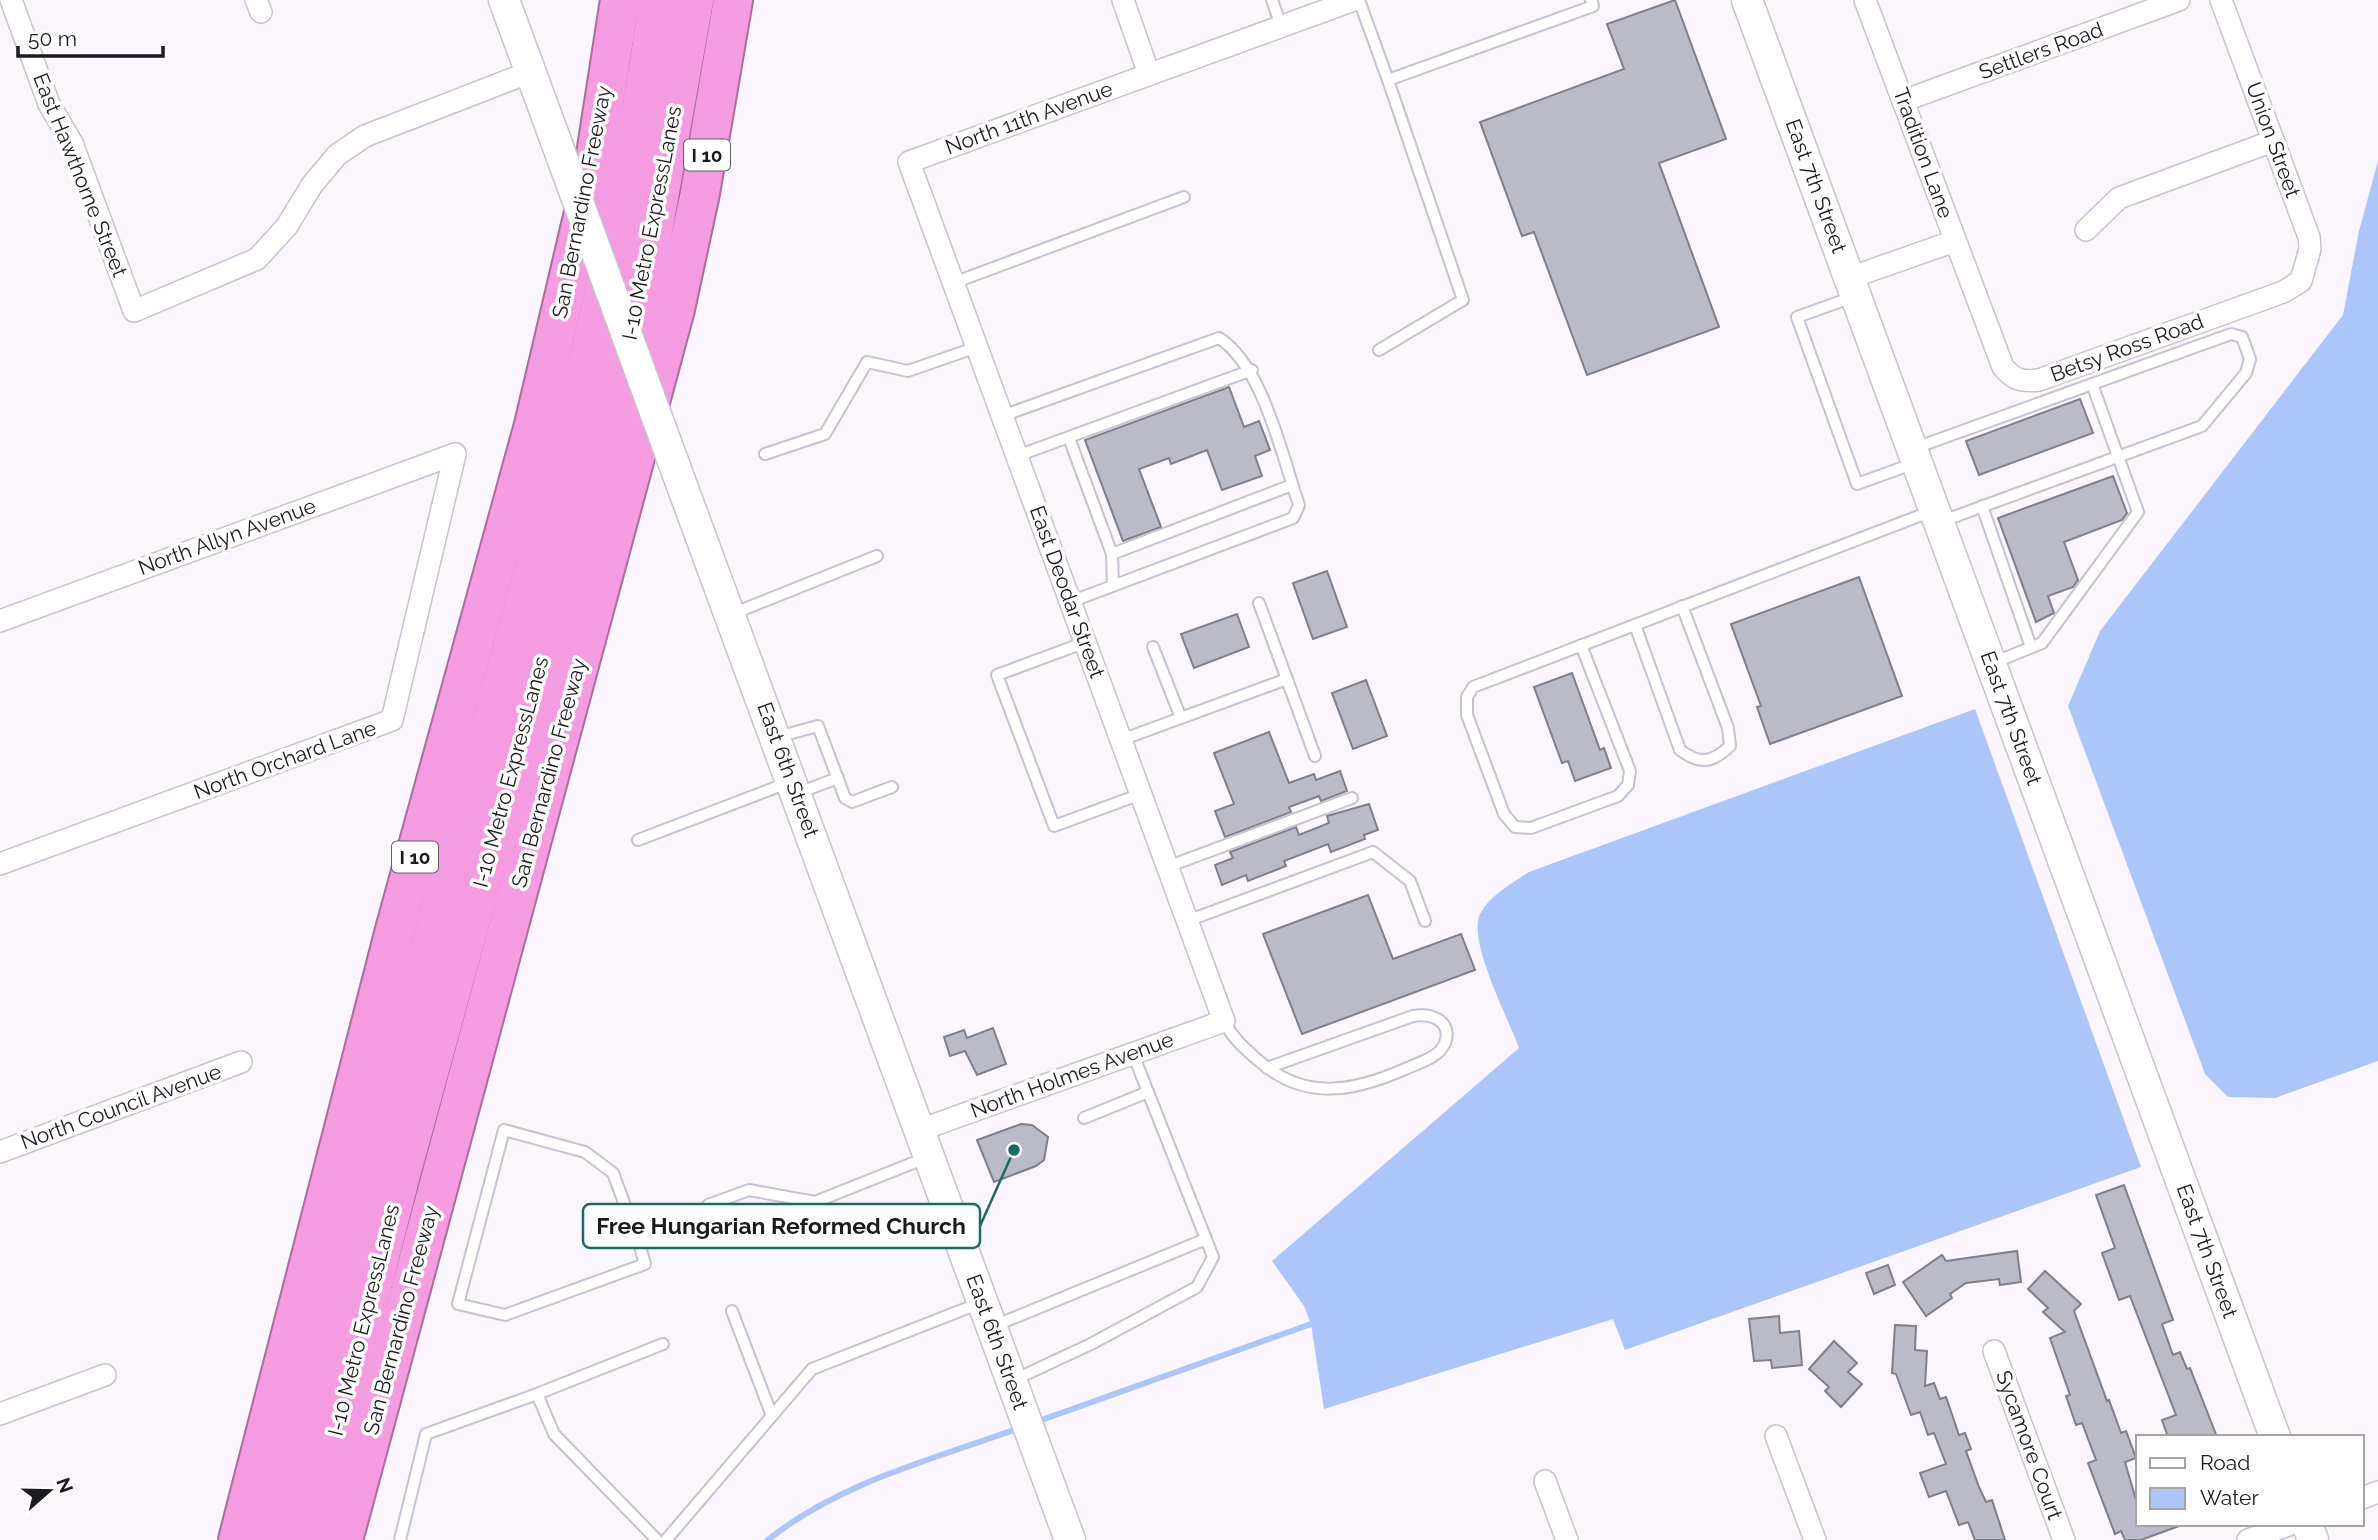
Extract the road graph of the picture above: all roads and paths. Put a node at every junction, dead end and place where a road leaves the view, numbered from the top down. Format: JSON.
{"nodes":[{"id":1,"x":11,"y":0,"type":"edge"},
{"id":2,"x":504,"y":0,"type":"edge"},
{"id":3,"x":620,"y":0,"type":"edge"},
{"id":4,"x":658,"y":0,"type":"edge"},
{"id":5,"x":695,"y":0,"type":"edge"},
{"id":6,"x":733,"y":0,"type":"edge"},
{"id":7,"x":1122,"y":0,"type":"edge"},
{"id":8,"x":1272,"y":0,"type":"edge"},
{"id":9,"x":1354,"y":0,"type":"edge"},
{"id":10,"x":1359,"y":0,"type":"edge"},
{"id":11,"x":1591,"y":0,"type":"edge"},
{"id":12,"x":1747,"y":0,"type":"edge"},
{"id":13,"x":1866,"y":0,"type":"edge"},
{"id":14,"x":2179,"y":0,"type":"edge"},
{"id":15,"x":2221,"y":0,"type":"edge"},
{"id":16,"x":1281,"y":26,"type":"junction"},
{"id":17,"x":530,"y":72,"type":"junction"},
{"id":18,"x":1149,"y":74,"type":"junction"},
{"id":19,"x":1388,"y":80,"type":"junction"},
{"id":20,"x":1903,"y":101,"type":"junction"},
{"id":21,"x":2273,"y":141,"type":"junction"},
{"id":22,"x":909,"y":162,"type":"joint"},
{"id":23,"x":700,"y":193,"type":"junction"},
{"id":24,"x":1184,"y":197,"type":"dead end"},
{"id":25,"x":2086,"y":230,"type":"dead end"},
{"id":26,"x":1955,"y":241,"type":"junction"},
{"id":27,"x":2301,"y":281,"type":"joint"},
{"id":28,"x":953,"y":283,"type":"junction"},
{"id":29,"x":1853,"y":287,"type":"junction"},
{"id":30,"x":977,"y":347,"type":"junction"},
{"id":31,"x":1379,"y":350,"type":"dead end"},
{"id":32,"x":1252,"y":370,"type":"junction"},
{"id":33,"x":2092,"y":384,"type":"junction"},
{"id":34,"x":1002,"y":416,"type":"junction"},
{"id":35,"x":1069,"y":438,"type":"junction"},
{"id":36,"x":455,"y":454,"type":"joint"},
{"id":37,"x":765,"y":454,"type":"dead end"},
{"id":38,"x":1915,"y":455,"type":"junction"},
{"id":39,"x":1017,"y":456,"type":"junction"},
{"id":40,"x":2118,"y":457,"type":"junction"},
{"id":41,"x":1292,"y":485,"type":"junction"},
{"id":42,"x":1982,"y":506,"type":"junction"},
{"id":43,"x":1937,"y":516,"type":"junction"},
{"id":44,"x":1112,"y":554,"type":"junction"},
{"id":45,"x":877,"y":556,"type":"dead end"},
{"id":46,"x":1113,"y":586,"type":"junction"},
{"id":47,"x":1070,"y":602,"type":"junction"},
{"id":48,"x":1259,"y":603,"type":"dead end"},
{"id":49,"x":1682,"y":606,"type":"junction"},
{"id":50,"x":730,"y":615,"type":"junction"},
{"id":51,"x":0,"y":621,"type":"edge"},
{"id":52,"x":1635,"y":625,"type":"junction"},
{"id":53,"x":1086,"y":642,"type":"junction"},
{"id":54,"x":1581,"y":645,"type":"junction"},
{"id":55,"x":1153,"y":647,"type":"dead end"},
{"id":56,"x":2031,"y":647,"type":"junction"},
{"id":57,"x":1992,"y":664,"type":"junction"},
{"id":58,"x":1287,"y":679,"type":"junction"},
{"id":59,"x":1181,"y":718,"type":"junction"},
{"id":60,"x":777,"y":737,"type":"junction"},
{"id":61,"x":1121,"y":740,"type":"junction"},
{"id":62,"x":1315,"y":755,"type":"dead end"},
{"id":63,"x":838,"y":778,"type":"junction"},
{"id":64,"x":795,"y":787,"type":"junction"},
{"id":65,"x":892,"y":787,"type":"dead end"},
{"id":66,"x":1140,"y":794,"type":"junction"},
{"id":67,"x":1352,"y":798,"type":"dead end"},
{"id":68,"x":638,"y":839,"type":"dead end"},
{"id":69,"x":0,"y":864,"type":"edge"},
{"id":70,"x":1167,"y":866,"type":"junction"},
{"id":71,"x":1187,"y":921,"type":"junction"},
{"id":72,"x":1425,"y":921,"type":"dead end"},
{"id":73,"x":395,"y":930,"type":"junction"},
{"id":74,"x":1224,"y":1021,"type":"junction"},
{"id":75,"x":1133,"y":1054,"type":"junction"},
{"id":76,"x":242,"y":1062,"type":"dead end"},
{"id":77,"x":1267,"y":1068,"type":"junction"},
{"id":78,"x":1148,"y":1092,"type":"junction"},
{"id":79,"x":1084,"y":1118,"type":"dead end"},
{"id":80,"x":925,"y":1143,"type":"junction"},
{"id":81,"x":0,"y":1152,"type":"edge"},
{"id":82,"x":1206,"y":1239,"type":"junction"},
{"id":83,"x":639,"y":1243,"type":"junction"},
{"id":84,"x":344,"y":1269,"type":"junction"},
{"id":85,"x":732,"y":1311,"type":"dead end"},
{"id":86,"x":987,"y":1314,"type":"junction"},
{"id":87,"x":663,"y":1344,"type":"dead end"},
{"id":88,"x":1994,"y":1351,"type":"dead end"},
{"id":89,"x":104,"y":1375,"type":"dead end"},
{"id":90,"x":1014,"y":1387,"type":"junction"},
{"id":91,"x":537,"y":1394,"type":"junction"},
{"id":92,"x":0,"y":1414,"type":"edge"},
{"id":93,"x":772,"y":1416,"type":"junction"},
{"id":94,"x":2274,"y":1435,"type":"edge"},
{"id":95,"x":1776,"y":1436,"type":"dead end"},
{"id":96,"x":1545,"y":1481,"type":"dead end"},
{"id":97,"x":2286,"y":1526,"type":"edge"},
{"id":98,"x":344,"y":1528,"type":"edge"},
{"id":99,"x":238,"y":1540,"type":"edge"},
{"id":100,"x":274,"y":1540,"type":"edge"},
{"id":101,"x":307,"y":1540,"type":"edge"},
{"id":102,"x":400,"y":1540,"type":"edge"},
{"id":103,"x":657,"y":1540,"type":"edge"},
{"id":104,"x":666,"y":1540,"type":"edge"},
{"id":105,"x":1070,"y":1540,"type":"edge"},
{"id":106,"x":1567,"y":1540,"type":"edge"},
{"id":107,"x":1815,"y":1540,"type":"edge"},
{"id":108,"x":2064,"y":1540,"type":"edge"},
{"id":109,"x":2248,"y":1540,"type":"edge"}],
"edges":[{"from":1,"to":17,"type":"street","name":"East Hawthorne Street"},
{"from":2,"to":17,"type":"main road","name":"East 6th Street"},
{"from":3,"to":73,"type":"highway","name":"San Bernardino Freeway","number":"I 10"},
{"from":4,"to":84,"type":"highway","name":"I-10 Metro ExpressLanes"},
{"from":5,"to":23,"type":"highway"},
{"from":5,"to":101,"type":"highway","name":"I-10 Metro ExpressLanes"},
{"from":6,"to":23,"type":"highway","name":"San Bernardino Freeway","number":"I 10"},
{"from":7,"to":18,"type":"street"},
{"from":8,"to":16,"type":"lane"},
{"from":9,"to":16,"type":"street","name":"North 11th Avenue"},
{"from":10,"to":19,"type":"lane"},
{"from":11,"to":19,"type":"lane"},
{"from":12,"to":29,"type":"main road","name":"East 7th Street"},
{"from":13,"to":20,"type":"street","name":"Tradition Lane"},
{"from":14,"to":20,"type":"street","name":"Settlers Road"},
{"from":15,"to":21,"type":"street","name":"Union Street"},
{"from":16,"to":18,"type":"street","name":"North 11th Avenue"},
{"from":17,"to":50,"type":"main road","name":"East 6th Street","bridge":true},
{"from":18,"to":22,"type":"street","name":"North 11th Avenue"},
{"from":19,"to":31,"type":"lane"},
{"from":20,"to":26,"type":"street","name":"Tradition Lane"},
{"from":21,"to":25,"type":"street"},
{"from":21,"to":27,"type":"street","name":"Union Street"},
{"from":22,"to":28,"type":"street","name":"East Deodar Street"},
{"from":23,"to":98,"type":"highway","name":"San Bernardino Freeway","number":"I 10"},
{"from":24,"to":28,"type":"lane"},
{"from":26,"to":27,"type":"street","name":"Betsy Ross Road"},
{"from":26,"to":29,"type":"street","name":"Tradition Lane"},
{"from":28,"to":30,"type":"street","name":"East Deodar Street"},
{"from":29,"to":38,"type":"main road","name":"East 7th Street"},
{"from":29,"to":38,"type":"lane"},
{"from":30,"to":34,"type":"street","name":"East Deodar Street"},
{"from":30,"to":37,"type":"lane"},
{"from":32,"to":34,"type":"lane"},
{"from":32,"to":35,"type":"lane"},
{"from":32,"to":41,"type":"lane"},
{"from":33,"to":38,"type":"lane"},
{"from":33,"to":40,"type":"lane"},
{"from":33,"to":40,"type":"lane"},
{"from":34,"to":39,"type":"street","name":"East Deodar Street"},
{"from":35,"to":39,"type":"lane"},
{"from":35,"to":44,"type":"lane"},
{"from":36,"to":51,"type":"street","name":"North Allyn Avenue"},
{"from":36,"to":69,"type":"street","name":"North Orchard Lane"},
{"from":38,"to":43,"type":"main road","name":"East 7th Street"},
{"from":39,"to":47,"type":"street","name":"East Deodar Street"},
{"from":40,"to":42,"type":"lane"},
{"from":40,"to":56,"type":"lane"},
{"from":41,"to":44,"type":"lane"},
{"from":41,"to":46,"type":"lane"},
{"from":42,"to":43,"type":"lane"},
{"from":42,"to":56,"type":"lane"},
{"from":43,"to":49,"type":"lane"},
{"from":43,"to":57,"type":"main road","name":"East 7th Street"},
{"from":44,"to":46,"type":"lane"},
{"from":45,"to":50,"type":"lane"},
{"from":46,"to":47,"type":"lane"},
{"from":47,"to":53,"type":"street","name":"East Deodar Street"},
{"from":48,"to":58,"type":"lane"},
{"from":49,"to":52,"type":"lane"},
{"from":49,"to":52,"type":"lane"},
{"from":50,"to":60,"type":"main road","name":"East 6th Street"},
{"from":52,"to":54,"type":"lane"},
{"from":53,"to":61,"type":"street","name":"East Deodar Street"},
{"from":53,"to":66,"type":"lane"},
{"from":54,"to":54,"type":"lane"},
{"from":55,"to":59,"type":"lane"},
{"from":56,"to":57,"type":"lane"},
{"from":57,"to":94,"type":"main road","name":"East 7th Street"},
{"from":58,"to":59,"type":"lane"},
{"from":58,"to":62,"type":"lane"},
{"from":59,"to":61,"type":"lane"},
{"from":60,"to":63,"type":"lane"},
{"from":60,"to":64,"type":"main road","name":"East 6th Street"},
{"from":61,"to":66,"type":"street","name":"East Deodar Street"},
{"from":63,"to":64,"type":"lane"},
{"from":63,"to":65,"type":"lane"},
{"from":64,"to":68,"type":"lane"},
{"from":64,"to":80,"type":"main road","name":"East 6th Street"},
{"from":66,"to":70,"type":"street","name":"East Deodar Street"},
{"from":67,"to":70,"type":"lane"},
{"from":70,"to":71,"type":"street","name":"East Deodar Street"},
{"from":71,"to":72,"type":"lane"},
{"from":71,"to":74,"type":"street","name":"East Deodar Street"},
{"from":73,"to":84,"type":"highway"},
{"from":73,"to":99,"type":"highway","name":"San Bernardino Freeway","number":"I 10"},
{"from":74,"to":75,"type":"street","name":"North Holmes Avenue"},
{"from":74,"to":77,"type":"lane"},
{"from":75,"to":78,"type":"lane"},
{"from":75,"to":80,"type":"street","name":"North Holmes Avenue"},
{"from":76,"to":81,"type":"street","name":"North Council Avenue"},
{"from":77,"to":77,"type":"lane"},
{"from":78,"to":79,"type":"lane"},
{"from":78,"to":82,"type":"lane"},
{"from":80,"to":83,"type":"lane"},
{"from":80,"to":86,"type":"main road","name":"East 6th Street"},
{"from":82,"to":86,"type":"lane"},
{"from":82,"to":90,"type":"lane"},
{"from":83,"to":83,"type":"lane"},
{"from":84,"to":100,"type":"highway","name":"I-10 Metro ExpressLanes"},
{"from":85,"to":93,"type":"lane"},
{"from":86,"to":90,"type":"main road","name":"East 6th Street"},
{"from":86,"to":93,"type":"lane"},
{"from":87,"to":91,"type":"lane"},
{"from":88,"to":108,"type":"street","name":"Sycamore Court"},
{"from":89,"to":92,"type":"street"},
{"from":90,"to":105,"type":"main road","name":"East 6th Street"},
{"from":91,"to":102,"type":"lane"},
{"from":91,"to":103,"type":"lane"},
{"from":93,"to":104,"type":"lane"},
{"from":95,"to":107,"type":"street"},
{"from":96,"to":106,"type":"street"},
{"from":97,"to":109,"type":"street"}]}
